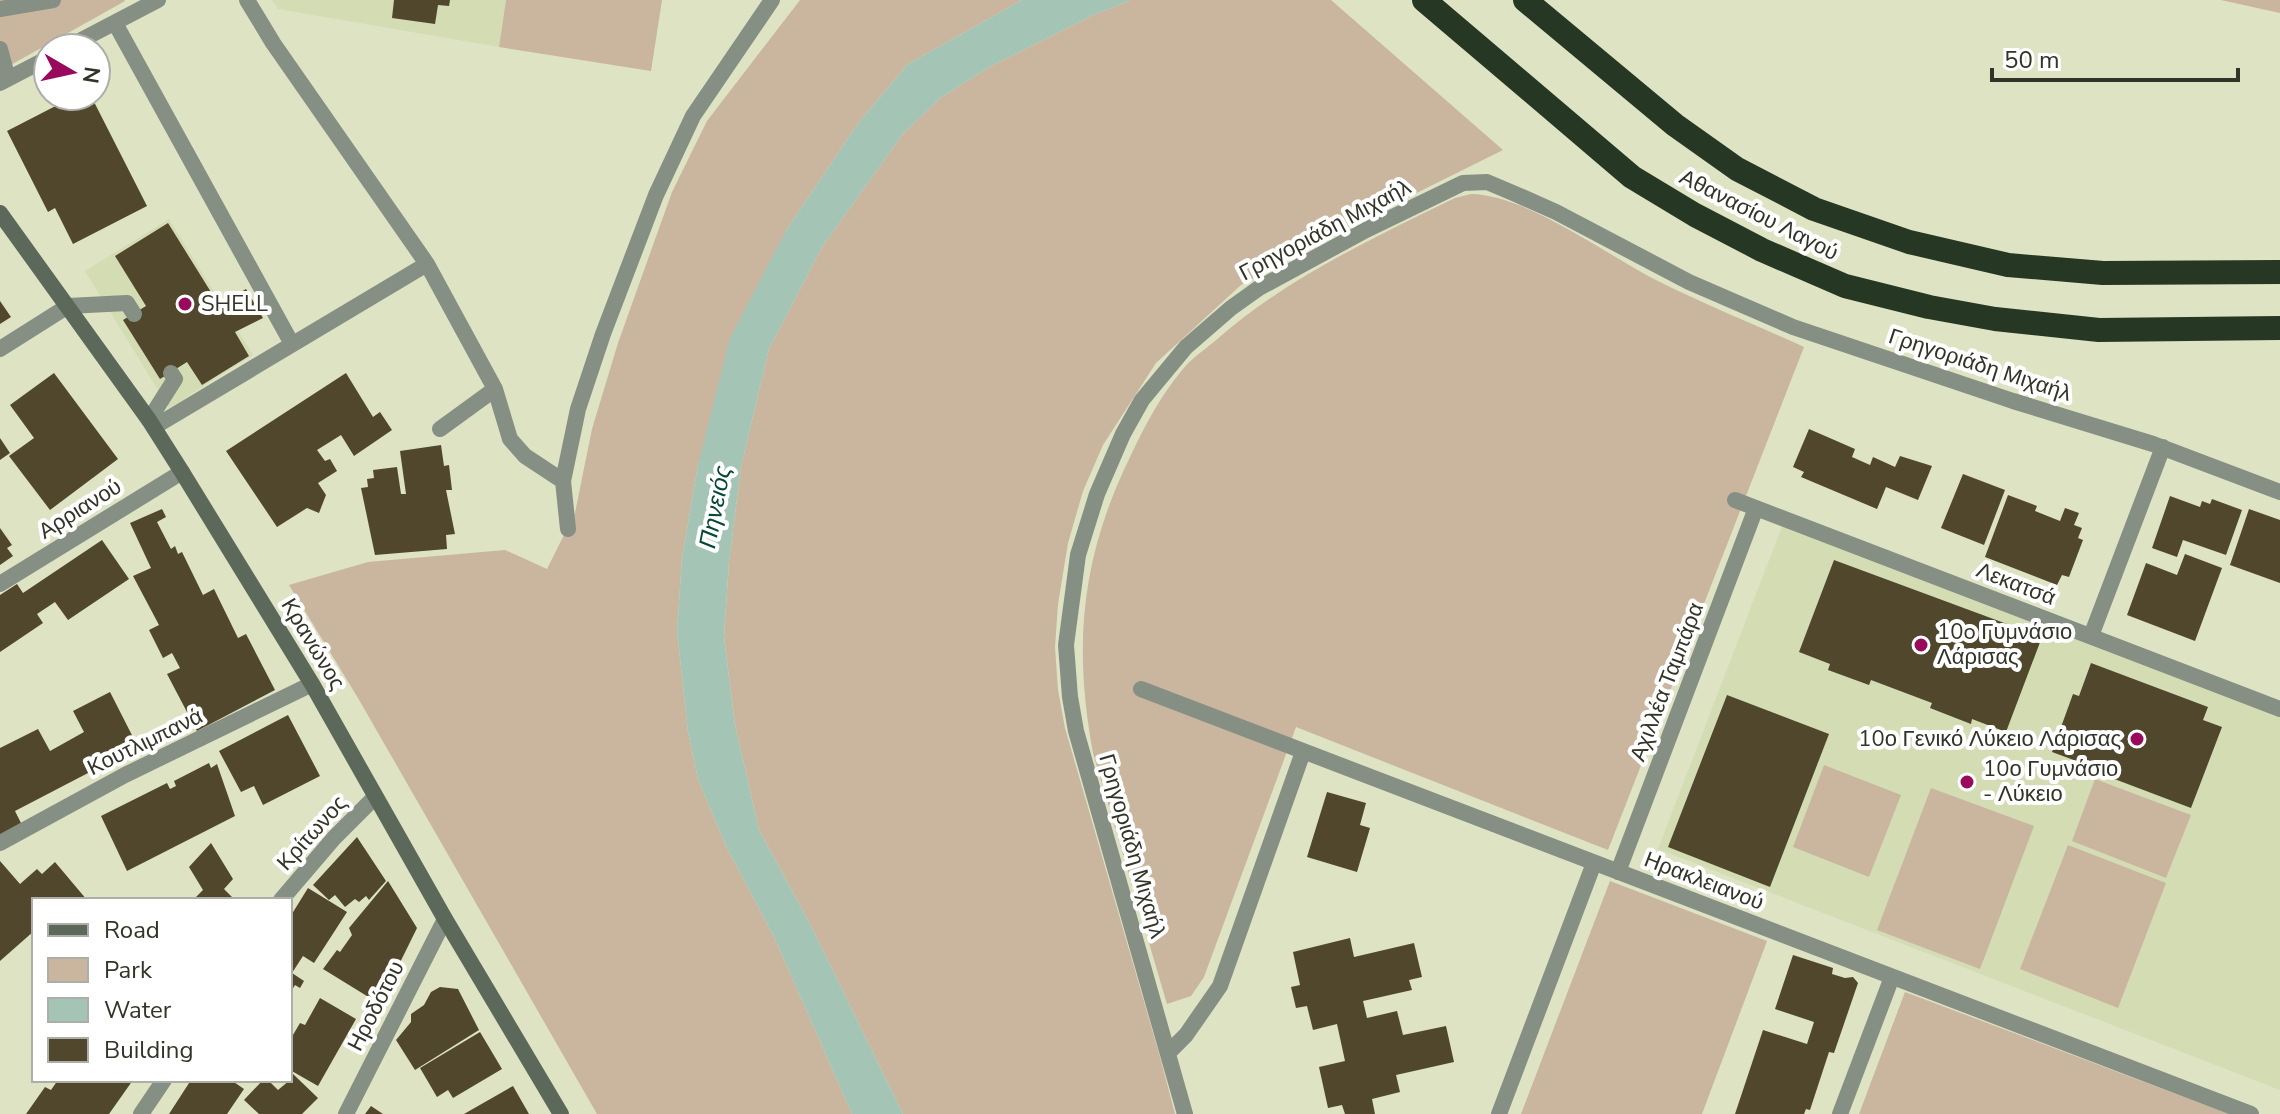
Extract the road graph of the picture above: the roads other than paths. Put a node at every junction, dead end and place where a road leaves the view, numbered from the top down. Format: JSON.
{"nodes":[{"id":1,"x":53,"y":0,"type":"edge"},
{"id":2,"x":158,"y":0,"type":"edge"},
{"id":3,"x":247,"y":0,"type":"edge"},
{"id":4,"x":772,"y":0,"type":"edge"},
{"id":5,"x":1424,"y":0,"type":"edge"},
{"id":6,"x":1525,"y":0,"type":"edge"},
{"id":7,"x":20,"y":3,"type":"edge"},
{"id":8,"x":134,"y":5,"type":"edge"},
{"id":9,"x":0,"y":9,"type":"edge"},
{"id":10,"x":115,"y":23,"type":"junction"},
{"id":11,"x":97,"y":32,"type":"edge"},
{"id":12,"x":0,"y":49,"type":"edge"},
{"id":13,"x":32,"y":66,"type":"edge"},
{"id":14,"x":4,"y":81,"type":"edge"},
{"id":15,"x":0,"y":213,"type":"edge"},
{"id":16,"x":427,"y":264,"type":"junction"},
{"id":17,"x":2280,"y":272,"type":"edge"},
{"id":18,"x":68,"y":306,"type":"junction"},
{"id":19,"x":134,"y":314,"type":"dead end"},
{"id":20,"x":2280,"y":328,"type":"edge"},
{"id":21,"x":292,"y":344,"type":"junction"},
{"id":22,"x":0,"y":349,"type":"edge"},
{"id":23,"x":171,"y":373,"type":"dead end"},
{"id":24,"x":495,"y":389,"type":"junction"},
{"id":25,"x":152,"y":423,"type":"junction"},
{"id":26,"x":440,"y":429,"type":"dead end"},
{"id":27,"x":2163,"y":447,"type":"junction"},
{"id":28,"x":182,"y":472,"type":"junction"},
{"id":29,"x":563,"y":481,"type":"junction"},
{"id":30,"x":2280,"y":492,"type":"edge"},
{"id":31,"x":1735,"y":500,"type":"dead end"},
{"id":32,"x":1756,"y":508,"type":"junction"},
{"id":33,"x":568,"y":529,"type":"dead end"},
{"id":34,"x":0,"y":584,"type":"edge"},
{"id":35,"x":2091,"y":636,"type":"junction"},
{"id":36,"x":312,"y":684,"type":"junction"},
{"id":37,"x":1141,"y":689,"type":"dead end"},
{"id":38,"x":2280,"y":709,"type":"edge"},
{"id":39,"x":1303,"y":752,"type":"junction"},
{"id":40,"x":375,"y":797,"type":"junction"},
{"id":41,"x":0,"y":843,"type":"edge"},
{"id":42,"x":1594,"y":863,"type":"junction"},
{"id":43,"x":1618,"y":872,"type":"junction"},
{"id":44,"x":283,"y":898,"type":"edge"},
{"id":45,"x":445,"y":919,"type":"junction"},
{"id":46,"x":1892,"y":977,"type":"junction"},
{"id":47,"x":1169,"y":1052,"type":"junction"},
{"id":48,"x":163,"y":1082,"type":"edge"},
{"id":49,"x":141,"y":1114,"type":"edge"},
{"id":50,"x":346,"y":1114,"type":"edge"},
{"id":51,"x":561,"y":1114,"type":"edge"},
{"id":52,"x":1185,"y":1114,"type":"edge"},
{"id":53,"x":1499,"y":1114,"type":"edge"},
{"id":54,"x":1840,"y":1114,"type":"edge"},
{"id":55,"x":2251,"y":1114,"type":"edge"}],
"edges":[{"from":1,"to":7,"type":"street"},
{"from":2,"to":8,"type":"street"},
{"from":3,"to":16,"type":"street"},
{"from":4,"to":29,"type":"street"},
{"from":5,"to":20,"type":"highway","name":"Αθανασίου Λαγού"},
{"from":6,"to":17,"type":"highway","name":"Αθανασίου Λαγού"},
{"from":7,"to":9,"type":"street"},
{"from":8,"to":10,"type":"street"},
{"from":10,"to":11,"type":"street"},
{"from":10,"to":21,"type":"street"},
{"from":12,"to":14,"type":"street"},
{"from":13,"to":14,"type":"street"},
{"from":15,"to":18,"type":"street","name":"Κρανώνος"},
{"from":16,"to":21,"type":"street"},
{"from":16,"to":24,"type":"street"},
{"from":18,"to":19,"type":"street"},
{"from":18,"to":22,"type":"street"},
{"from":18,"to":25,"type":"street","name":"Κρανώνος"},
{"from":21,"to":25,"type":"street"},
{"from":23,"to":25,"type":"street"},
{"from":24,"to":26,"type":"street"},
{"from":24,"to":29,"type":"street"},
{"from":25,"to":28,"type":"street","name":"Κρανώνος"},
{"from":27,"to":30,"type":"street","name":"Γρηγοριάδη Μιχαήλ"},
{"from":27,"to":35,"type":"street"},
{"from":27,"to":47,"type":"street","name":"Γρηγοριάδη Μιχαήλ"},
{"from":28,"to":34,"type":"street","name":"Αρριανού"},
{"from":28,"to":36,"type":"street","name":"Κρανώνος"},
{"from":29,"to":33,"type":"street"},
{"from":31,"to":32,"type":"street","name":"Λεκατσά"},
{"from":32,"to":35,"type":"street","name":"Λεκατσά"},
{"from":32,"to":43,"type":"street","name":"Αχιλλέα Ταμπάρα"},
{"from":35,"to":38,"type":"street","name":"Λεκατσά"},
{"from":36,"to":40,"type":"street","name":"Κρανώνος"},
{"from":36,"to":41,"type":"street","name":"Κουτλιμπανά"},
{"from":37,"to":39,"type":"street","name":"Ηρακλειανού"},
{"from":39,"to":42,"type":"street","name":"Ηρακλειανού"},
{"from":39,"to":47,"type":"street"},
{"from":40,"to":44,"type":"street","name":"Κρίτωνος"},
{"from":40,"to":45,"type":"street","name":"Κρανώνος"},
{"from":42,"to":43,"type":"street","name":"Ηρακλειανού"},
{"from":42,"to":53,"type":"street"},
{"from":43,"to":46,"type":"street","name":"Ηρακλειανού"},
{"from":45,"to":50,"type":"street","name":"Ηροδότου"},
{"from":45,"to":51,"type":"street","name":"Κρανώνος"},
{"from":46,"to":54,"type":"street"},
{"from":46,"to":55,"type":"street","name":"Ηρακλειανού"},
{"from":47,"to":52,"type":"street","name":"Γρηγοριάδη Μιχαήλ"},
{"from":48,"to":49,"type":"street"}]}
